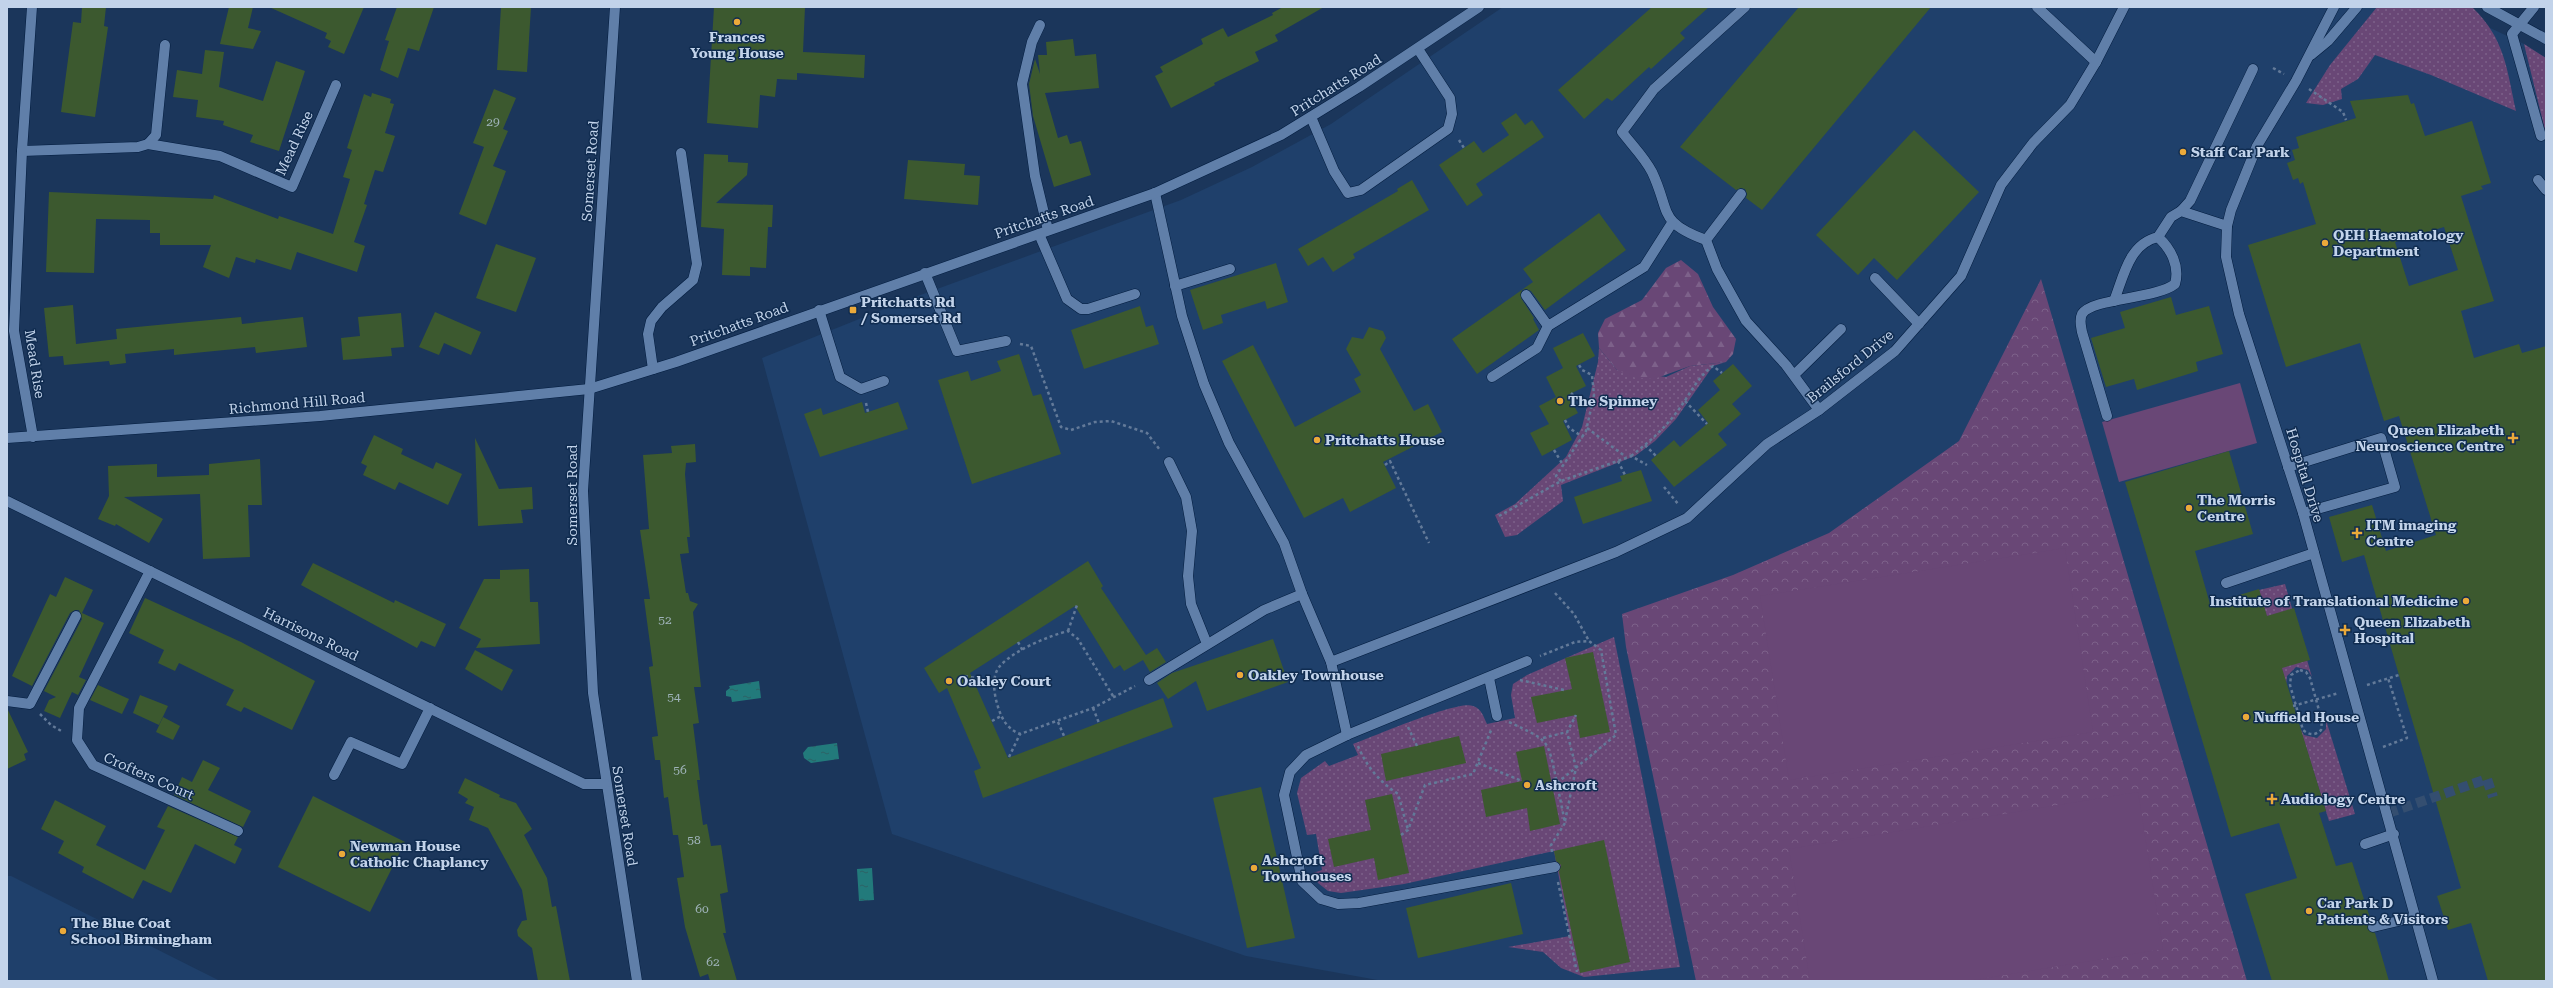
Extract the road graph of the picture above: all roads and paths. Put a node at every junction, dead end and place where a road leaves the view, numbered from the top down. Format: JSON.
{"nodes":[{"id":1,"x":32,"y":7,"type":"edge"},
{"id":2,"x":615,"y":7,"type":"edge"},
{"id":3,"x":1479,"y":7,"type":"edge"},
{"id":4,"x":1745,"y":7,"type":"edge"},
{"id":5,"x":2037,"y":7,"type":"edge"},
{"id":6,"x":2124,"y":7,"type":"edge"},
{"id":7,"x":2334,"y":7,"type":"edge"},
{"id":8,"x":2357,"y":7,"type":"edge"},
{"id":9,"x":2487,"y":7,"type":"edge"},
{"id":10,"x":2534,"y":7,"type":"edge"},
{"id":11,"x":1040,"y":25,"type":"dead end"},
{"id":12,"x":2520,"y":25,"type":"junction"},
{"id":13,"x":2546,"y":39,"type":"edge"},
{"id":14,"x":165,"y":45,"type":"dead end"},
{"id":15,"x":1418,"y":49,"type":"junction"},
{"id":16,"x":2308,"y":57,"type":"junction"},
{"id":17,"x":2096,"y":62,"type":"junction"},
{"id":18,"x":2253,"y":69,"type":"dead end"},
{"id":19,"x":336,"y":85,"type":"dead end"},
{"id":20,"x":2306,"y":87,"type":"dead end"},
{"id":21,"x":1311,"y":117,"type":"junction"},
{"id":22,"x":2346,"y":120,"type":"dead end"},
{"id":23,"x":2541,"y":136,"type":"dead end"},
{"id":24,"x":148,"y":144,"type":"junction"},
{"id":25,"x":22,"y":151,"type":"junction"},
{"id":26,"x":681,"y":154,"type":"dead end"},
{"id":27,"x":2538,"y":180,"type":"dead end"},
{"id":28,"x":2546,"y":190,"type":"edge"},
{"id":29,"x":1155,"y":193,"type":"junction"},
{"id":30,"x":1741,"y":194,"type":"dead end"},
{"id":31,"x":2181,"y":211,"type":"junction"},
{"id":32,"x":1672,"y":223,"type":"junction"},
{"id":33,"x":2227,"y":226,"type":"junction"},
{"id":34,"x":1043,"y":232,"type":"junction"},
{"id":35,"x":2158,"y":237,"type":"junction"},
{"id":36,"x":1706,"y":240,"type":"junction"},
{"id":37,"x":1230,"y":269,"type":"dead end"},
{"id":38,"x":925,"y":272,"type":"junction"},
{"id":39,"x":1874,"y":278,"type":"dead end"},
{"id":40,"x":1175,"y":286,"type":"junction"},
{"id":41,"x":1135,"y":294,"type":"dead end"},
{"id":42,"x":1526,"y":295,"type":"dead end"},
{"id":43,"x":2114,"y":301,"type":"junction"},
{"id":44,"x":819,"y":310,"type":"junction"},
{"id":45,"x":1918,"y":324,"type":"junction"},
{"id":46,"x":1548,"y":326,"type":"junction"},
{"id":47,"x":1841,"y":329,"type":"dead end"},
{"id":48,"x":1006,"y":341,"type":"joint"},
{"id":49,"x":1579,"y":365,"type":"dead end"},
{"id":50,"x":653,"y":369,"type":"junction"},
{"id":51,"x":1722,"y":373,"type":"dead end"},
{"id":52,"x":1794,"y":375,"type":"junction"},
{"id":53,"x":1492,"y":377,"type":"dead end"},
{"id":54,"x":884,"y":381,"type":"dead end"},
{"id":55,"x":589,"y":389,"type":"junction"},
{"id":56,"x":1571,"y":393,"type":"dead end"},
{"id":57,"x":1685,"y":400,"type":"junction"},
{"id":58,"x":1591,"y":402,"type":"junction"},
{"id":59,"x":1819,"y":410,"type":"junction"},
{"id":60,"x":2107,"y":416,"type":"dead end"},
{"id":61,"x":1565,"y":420,"type":"dead end"},
{"id":62,"x":1707,"y":424,"type":"dead end"},
{"id":63,"x":1587,"y":428,"type":"junction"},
{"id":64,"x":33,"y":437,"type":"junction"},
{"id":65,"x":1583,"y":437,"type":"junction"},
{"id":66,"x":7,"y":438,"type":"edge"},
{"id":67,"x":1645,"y":445,"type":"junction"},
{"id":68,"x":1554,"y":450,"type":"dead end"},
{"id":69,"x":1631,"y":456,"type":"junction"},
{"id":70,"x":1656,"y":456,"type":"dead end"},
{"id":71,"x":1626,"y":458,"type":"junction"},
{"id":72,"x":1618,"y":461,"type":"junction"},
{"id":73,"x":1169,"y":462,"type":"joint"},
{"id":74,"x":1385,"y":465,"type":"dead end"},
{"id":75,"x":1563,"y":465,"type":"junction"},
{"id":76,"x":1647,"y":465,"type":"dead end"},
{"id":77,"x":2288,"y":467,"type":"junction"},
{"id":78,"x":1625,"y":475,"type":"dead end"},
{"id":79,"x":1560,"y":481,"type":"junction"},
{"id":80,"x":1664,"y":487,"type":"dead end"},
{"id":81,"x":7,"y":501,"type":"edge"},
{"id":82,"x":1679,"y":505,"type":"dead end"},
{"id":83,"x":2303,"y":513,"type":"junction"},
{"id":84,"x":1499,"y":516,"type":"dead end"},
{"id":85,"x":1429,"y":543,"type":"dead end"},
{"id":86,"x":2314,"y":554,"type":"junction"},
{"id":87,"x":150,"y":571,"type":"junction"},
{"id":88,"x":1544,"y":580,"type":"junction"},
{"id":89,"x":2226,"y":583,"type":"dead end"},
{"id":90,"x":1302,"y":594,"type":"junction"},
{"id":91,"x":1077,"y":605,"type":"dead end"},
{"id":92,"x":76,"y":616,"type":"dead end"},
{"id":93,"x":1068,"y":631,"type":"junction"},
{"id":94,"x":1589,"y":641,"type":"junction"},
{"id":95,"x":1018,"y":642,"type":"dead end"},
{"id":96,"x":1207,"y":644,"type":"junction"},
{"id":97,"x":1023,"y":650,"type":"junction"},
{"id":98,"x":1527,"y":661,"type":"joint"},
{"id":99,"x":1330,"y":662,"type":"junction"},
{"id":100,"x":1515,"y":667,"type":"junction"},
{"id":101,"x":2399,"y":675,"type":"dead end"},
{"id":102,"x":965,"y":676,"type":"dead end"},
{"id":103,"x":1489,"y":678,"type":"junction"},
{"id":104,"x":2388,"y":678,"type":"junction"},
{"id":105,"x":1149,"y":680,"type":"joint"},
{"id":106,"x":994,"y":682,"type":"junction"},
{"id":107,"x":2373,"y":683,"type":"dead end"},
{"id":108,"x":1564,"y":690,"type":"dead end"},
{"id":109,"x":1113,"y":696,"type":"junction"},
{"id":110,"x":2316,"y":699,"type":"junction"},
{"id":111,"x":7,"y":701,"type":"edge"},
{"id":112,"x":30,"y":704,"type":"junction"},
{"id":113,"x":2294,"y":706,"type":"junction"},
{"id":114,"x":430,"y":708,"type":"junction"},
{"id":115,"x":1093,"y":708,"type":"junction"},
{"id":116,"x":1401,"y":714,"type":"junction"},
{"id":117,"x":1576,"y":715,"type":"dead end"},
{"id":118,"x":1001,"y":716,"type":"junction"},
{"id":119,"x":1497,"y":716,"type":"junction"},
{"id":120,"x":992,"y":721,"type":"dead end"},
{"id":121,"x":1058,"y":722,"type":"junction"},
{"id":122,"x":1099,"y":723,"type":"dead end"},
{"id":123,"x":1566,"y":732,"type":"junction"},
{"id":124,"x":1350,"y":733,"type":"junction"},
{"id":125,"x":1020,"y":734,"type":"junction"},
{"id":126,"x":1064,"y":736,"type":"dead end"},
{"id":127,"x":1543,"y":738,"type":"junction"},
{"id":128,"x":77,"y":740,"type":"junction"},
{"id":129,"x":1417,"y":746,"type":"dead end"},
{"id":130,"x":2370,"y":752,"type":"junction"},
{"id":131,"x":1009,"y":758,"type":"dead end"},
{"id":132,"x":1478,"y":763,"type":"junction"},
{"id":133,"x":1576,"y":768,"type":"junction"},
{"id":134,"x":334,"y":775,"type":"dead end"},
{"id":135,"x":1522,"y":781,"type":"dead end"},
{"id":136,"x":606,"y":784,"type":"junction"},
{"id":137,"x":1565,"y":823,"type":"dead end"},
{"id":138,"x":1408,"y":830,"type":"junction"},
{"id":139,"x":238,"y":831,"type":"dead end"},
{"id":140,"x":2394,"y":834,"type":"junction"},
{"id":141,"x":1401,"y":835,"type":"dead end"},
{"id":142,"x":2365,"y":844,"type":"dead end"},
{"id":143,"x":1555,"y":867,"type":"dead end"},
{"id":144,"x":2416,"y":917,"type":"junction"},
{"id":145,"x":2373,"y":927,"type":"dead end"},
{"id":146,"x":637,"y":981,"type":"edge"},
{"id":147,"x":2433,"y":981,"type":"edge"}],
"edges":[{"from":1,"to":25,"type":"street","name":"Mead Rise"},
{"from":2,"to":55,"type":"street","name":"Somerset Road"},
{"from":3,"to":15,"type":"street","name":"Pritchatts Road"},
{"from":4,"to":32,"type":"street"},
{"from":5,"to":17,"type":"street"},
{"from":6,"to":17,"type":"street","name":"Brailsford Drive"},
{"from":7,"to":16,"type":"street"},
{"from":8,"to":16,"type":"street","name":"Hospital Drive"},
{"from":9,"to":12,"type":"street"},
{"from":10,"to":12,"type":"street"},
{"from":11,"to":34,"type":"street"},
{"from":12,"to":13,"type":"street"},
{"from":12,"to":23,"type":"street"},
{"from":14,"to":24,"type":"street"},
{"from":15,"to":21,"type":"street","name":"Pritchatts Road"},
{"from":15,"to":21,"type":"street"},
{"from":16,"to":33,"type":"street","name":"Hospital Drive"},
{"from":17,"to":45,"type":"street","name":"Brailsford Drive"},
{"from":18,"to":31,"type":"street"},
{"from":19,"to":24,"type":"street","name":"Mead Rise"},
{"from":20,"to":22,"type":"path"},
{"from":21,"to":29,"type":"street","name":"Pritchatts Road"},
{"from":24,"to":25,"type":"street","name":"Mead Rise"},
{"from":25,"to":64,"type":"street","name":"Mead Rise"},
{"from":26,"to":50,"type":"street"},
{"from":27,"to":28,"type":"street"},
{"from":29,"to":34,"type":"street","name":"Pritchatts Road"},
{"from":29,"to":40,"type":"street"},
{"from":30,"to":36,"type":"street"},
{"from":31,"to":33,"type":"street"},
{"from":31,"to":35,"type":"street"},
{"from":32,"to":36,"type":"street"},
{"from":32,"to":46,"type":"street"},
{"from":33,"to":77,"type":"street","name":"Hospital Drive"},
{"from":34,"to":38,"type":"street","name":"Pritchatts Road"},
{"from":34,"to":41,"type":"street"},
{"from":35,"to":43,"type":"street"},
{"from":35,"to":43,"type":"street"},
{"from":36,"to":52,"type":"street"},
{"from":37,"to":40,"type":"street"},
{"from":38,"to":44,"type":"street","name":"Pritchatts Road"},
{"from":38,"to":48,"type":"street"},
{"from":39,"to":45,"type":"street"},
{"from":40,"to":90,"type":"street"},
{"from":42,"to":46,"type":"street"},
{"from":43,"to":60,"type":"street"},
{"from":44,"to":50,"type":"street","name":"Pritchatts Road"},
{"from":44,"to":54,"type":"street"},
{"from":45,"to":59,"type":"street","name":"Brailsford Drive"},
{"from":46,"to":53,"type":"street"},
{"from":47,"to":52,"type":"street"},
{"from":48,"to":73,"type":"path"},
{"from":49,"to":58,"type":"path"},
{"from":50,"to":55,"type":"street","name":"Pritchatts Road"},
{"from":51,"to":57,"type":"path"},
{"from":52,"to":59,"type":"street"},
{"from":55,"to":64,"type":"street","name":"Richmond Hill Road"},
{"from":55,"to":136,"type":"street","name":"Somerset Road"},
{"from":56,"to":58,"type":"path"},
{"from":57,"to":62,"type":"path"},
{"from":57,"to":67,"type":"path"},
{"from":58,"to":63,"type":"path"},
{"from":59,"to":88,"type":"street","name":"Brailsford Drive"},
{"from":61,"to":65,"type":"path"},
{"from":63,"to":65,"type":"path"},
{"from":63,"to":71,"type":"path"},
{"from":64,"to":66,"type":"street","name":"Richmond Hill Road"},
{"from":65,"to":75,"type":"path"},
{"from":67,"to":69,"type":"path"},
{"from":67,"to":70,"type":"path"},
{"from":68,"to":75,"type":"path"},
{"from":69,"to":71,"type":"path"},
{"from":69,"to":76,"type":"path"},
{"from":71,"to":72,"type":"path"},
{"from":72,"to":78,"type":"path"},
{"from":72,"to":79,"type":"path"},
{"from":73,"to":96,"type":"street"},
{"from":74,"to":85,"type":"path"},
{"from":75,"to":79,"type":"path"},
{"from":77,"to":83,"type":"street","name":"Hospital Drive"},
{"from":77,"to":83,"type":"street"},
{"from":79,"to":84,"type":"path"},
{"from":80,"to":82,"type":"path"},
{"from":81,"to":87,"type":"street","name":"Harrisons Road"},
{"from":83,"to":86,"type":"street","name":"Hospital Drive"},
{"from":86,"to":89,"type":"street"},
{"from":86,"to":130,"type":"street","name":"Hospital Drive"},
{"from":87,"to":114,"type":"street","name":"Harrisons Road"},
{"from":87,"to":128,"type":"street"},
{"from":88,"to":94,"type":"path"},
{"from":88,"to":99,"type":"street","name":"Brailsford Drive"},
{"from":90,"to":96,"type":"street"},
{"from":90,"to":99,"type":"street"},
{"from":91,"to":93,"type":"path"},
{"from":92,"to":112,"type":"street"},
{"from":93,"to":97,"type":"path"},
{"from":93,"to":109,"type":"path"},
{"from":94,"to":98,"type":"path"},
{"from":94,"to":133,"type":"path"},
{"from":95,"to":97,"type":"path"},
{"from":96,"to":105,"type":"street"},
{"from":97,"to":106,"type":"path"},
{"from":98,"to":100,"type":"street"},
{"from":99,"to":124,"type":"street"},
{"from":100,"to":103,"type":"street"},
{"from":100,"to":108,"type":"path"},
{"from":101,"to":104,"type":"path"},
{"from":102,"to":106,"type":"path"},
{"from":103,"to":116,"type":"street"},
{"from":103,"to":119,"type":"street"},
{"from":104,"to":107,"type":"path"},
{"from":104,"to":130,"type":"path"},
{"from":105,"to":109,"type":"path"},
{"from":106,"to":118,"type":"path"},
{"from":109,"to":115,"type":"path"},
{"from":110,"to":113,"type":"path"},
{"from":110,"to":113,"type":"path"},
{"from":110,"to":113,"type":"path"},
{"from":111,"to":112,"type":"street"},
{"from":112,"to":128,"type":"path"},
{"from":114,"to":134,"type":"street"},
{"from":114,"to":136,"type":"street","name":"Harrisons Road"},
{"from":115,"to":121,"type":"path"},
{"from":115,"to":122,"type":"path"},
{"from":116,"to":124,"type":"street"},
{"from":116,"to":129,"type":"path"},
{"from":117,"to":123,"type":"path"},
{"from":118,"to":120,"type":"path"},
{"from":118,"to":125,"type":"path"},
{"from":119,"to":127,"type":"path"},
{"from":119,"to":132,"type":"path"},
{"from":121,"to":125,"type":"path"},
{"from":121,"to":126,"type":"path"},
{"from":123,"to":127,"type":"path"},
{"from":123,"to":133,"type":"path"},
{"from":124,"to":138,"type":"path"},
{"from":124,"to":143,"type":"street"},
{"from":125,"to":131,"type":"path"},
{"from":127,"to":133,"type":"path"},
{"from":128,"to":139,"type":"street","name":"Crofters Court"},
{"from":130,"to":140,"type":"street","name":"Hospital Drive"},
{"from":132,"to":135,"type":"path"},
{"from":132,"to":138,"type":"path"},
{"from":133,"to":137,"type":"path"},
{"from":136,"to":146,"type":"street","name":"Somerset Road"},
{"from":138,"to":141,"type":"path"},
{"from":140,"to":142,"type":"street"},
{"from":140,"to":144,"type":"street","name":"Hospital Drive"},
{"from":144,"to":145,"type":"street"},
{"from":144,"to":147,"type":"street","name":"Hospital Drive"}]}
